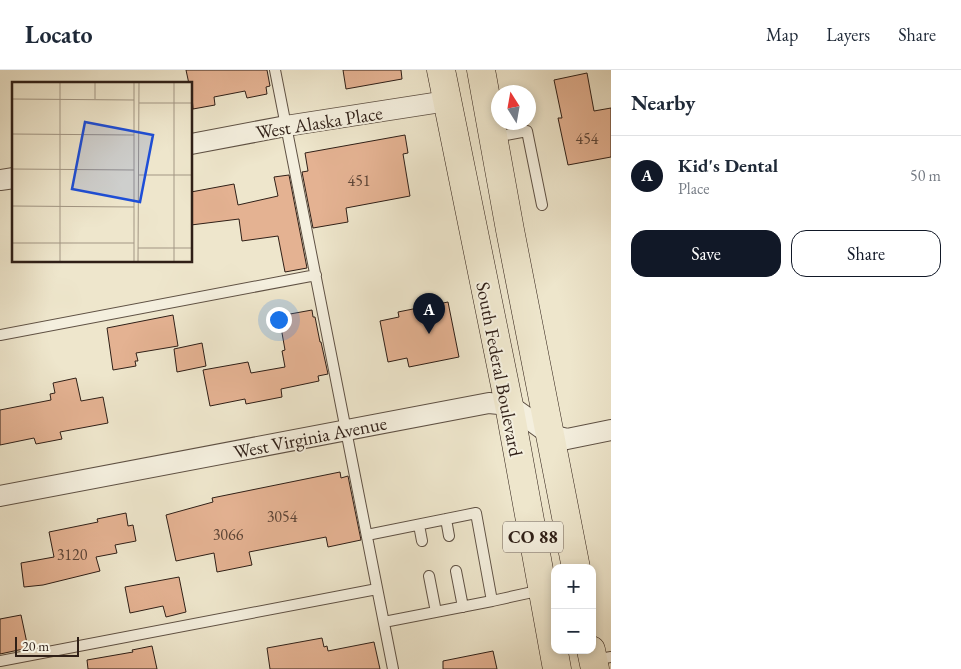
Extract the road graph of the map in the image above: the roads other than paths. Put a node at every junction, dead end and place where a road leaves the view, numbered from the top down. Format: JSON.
{"nodes":[{"id":1,"x":275,"y":70,"type":"edge"},
{"id":2,"x":441,"y":70,"type":"edge"},
{"id":3,"x":481,"y":70,"type":"edge"},
{"id":4,"x":447,"y":101,"type":"junction"},
{"id":5,"x":286,"y":126,"type":"junction"},
{"id":6,"x":494,"y":137,"type":"junction"},
{"id":7,"x":192,"y":144,"type":"edge"},
{"id":8,"x":542,"y":205,"type":"dead end"},
{"id":9,"x":316,"y":275,"type":"junction"},
{"id":10,"x":0,"y":335,"type":"edge"},
{"id":11,"x":509,"y":405,"type":"junction"},
{"id":12,"x":346,"y":430,"type":"junction"},
{"id":13,"x":611,"y":430,"type":"edge"},
{"id":14,"x":551,"y":435,"type":"junction"},
{"id":15,"x":0,"y":496,"type":"edge"},
{"id":16,"x":446,"y":519,"type":"junction"},
{"id":17,"x":419,"y":524,"type":"junction"},
{"id":18,"x":367,"y":535,"type":"junction"},
{"id":19,"x":449,"y":536,"type":"dead end"},
{"id":20,"x":422,"y":541,"type":"dead end"},
{"id":21,"x":575,"y":564,"type":"edge"},
{"id":22,"x":456,"y":571,"type":"dead end"},
{"id":23,"x":429,"y":576,"type":"dead end"},
{"id":24,"x":377,"y":588,"type":"junction"},
{"id":25,"x":542,"y":590,"type":"junction"},
{"id":26,"x":492,"y":601,"type":"junction"},
{"id":27,"x":463,"y":607,"type":"junction"},
{"id":28,"x":436,"y":612,"type":"junction"},
{"id":29,"x":384,"y":622,"type":"junction"},
{"id":30,"x":0,"y":661,"type":"edge"},
{"id":31,"x":393,"y":669,"type":"edge"},
{"id":32,"x":557,"y":669,"type":"edge"}],
"edges":[{"from":1,"to":5,"type":"lane"},
{"from":2,"to":4,"type":"main road","name":"South Federal Boulevard","number":"CO 88"},
{"from":3,"to":6,"type":"main road","name":"South Federal Boulevard","number":"CO 88"},
{"from":4,"to":5,"type":"street","name":"West Alaska Place"},
{"from":4,"to":11,"type":"main road","name":"South Federal Boulevard","number":"CO 88"},
{"from":5,"to":7,"type":"street","name":"West Alaska Place"},
{"from":5,"to":9,"type":"lane"},
{"from":6,"to":8,"type":"lane"},
{"from":6,"to":14,"type":"main road","name":"South Federal Boulevard","number":"CO 88"},
{"from":9,"to":10,"type":"lane"},
{"from":9,"to":12,"type":"lane"},
{"from":11,"to":12,"type":"street","name":"West Virginia Avenue"},
{"from":11,"to":14,"type":"street"},
{"from":11,"to":25,"type":"main road","name":"South Federal Boulevard","number":"CO 88"},
{"from":12,"to":15,"type":"street","name":"West Virginia Avenue"},
{"from":12,"to":18,"type":"lane"},
{"from":13,"to":14,"type":"street"},
{"from":14,"to":21,"type":"main road","name":"South Federal Boulevard","number":"CO 88"},
{"from":16,"to":17,"type":"lane"},
{"from":16,"to":19,"type":"lane"},
{"from":16,"to":26,"type":"lane"},
{"from":17,"to":18,"type":"lane"},
{"from":17,"to":20,"type":"lane"},
{"from":18,"to":24,"type":"lane"},
{"from":22,"to":27,"type":"lane"},
{"from":23,"to":28,"type":"lane"},
{"from":24,"to":29,"type":"lane"},
{"from":24,"to":30,"type":"lane"},
{"from":25,"to":26,"type":"lane"},
{"from":25,"to":32,"type":"main road","name":"South Federal Boulevard","number":"CO 88"},
{"from":26,"to":27,"type":"lane"},
{"from":27,"to":28,"type":"lane"},
{"from":28,"to":29,"type":"lane"},
{"from":29,"to":31,"type":"lane"}]}
